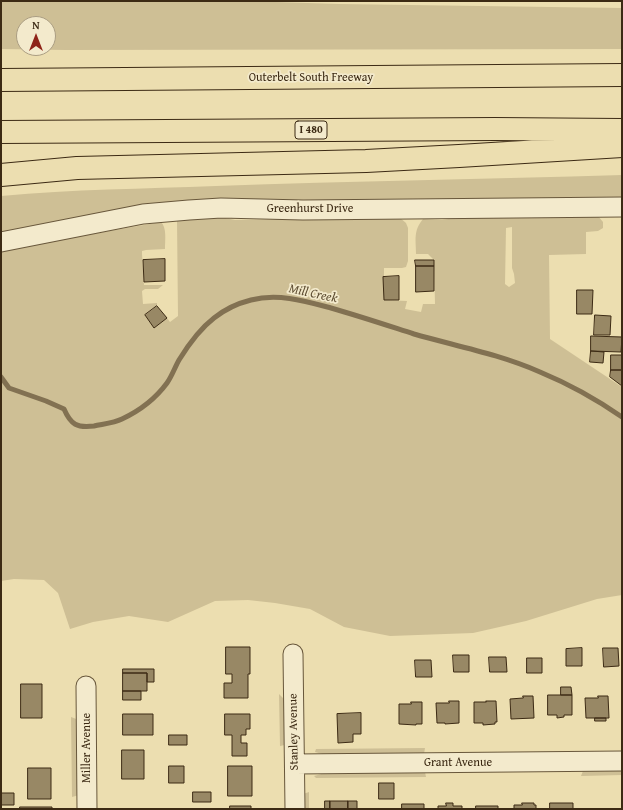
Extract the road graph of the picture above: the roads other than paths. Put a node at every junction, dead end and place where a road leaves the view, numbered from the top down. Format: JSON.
{"nodes":[{"id":1,"x":622,"y":75,"type":"edge"},
{"id":2,"x":1,"y":79,"type":"edge"},
{"id":3,"x":622,"y":130,"type":"edge"},
{"id":4,"x":1,"y":132,"type":"edge"},
{"id":5,"x":622,"y":146,"type":"edge"},
{"id":6,"x":1,"y":175,"type":"edge"},
{"id":7,"x":622,"y":207,"type":"edge"},
{"id":8,"x":1,"y":242,"type":"edge"},
{"id":9,"x":293,"y":654,"type":"dead end"},
{"id":10,"x":86,"y":686,"type":"dead end"},
{"id":11,"x":622,"y":761,"type":"edge"},
{"id":12,"x":294,"y":764,"type":"junction"},
{"id":13,"x":87,"y":809,"type":"edge"},
{"id":14,"x":295,"y":809,"type":"edge"}],
"edges":[{"from":1,"to":2,"type":"highway","name":"Outerbelt South Freeway"},
{"from":3,"to":4,"type":"highway","number":"I 480"},
{"from":5,"to":6,"type":"highway"},
{"from":7,"to":8,"type":"street","name":"Greenhurst Drive"},
{"from":9,"to":12,"type":"street","name":"Stanley Avenue"},
{"from":10,"to":13,"type":"street","name":"Miller Avenue"},
{"from":11,"to":12,"type":"street","name":"Grant Avenue"},
{"from":12,"to":14,"type":"street","name":"Stanley Avenue"}]}
